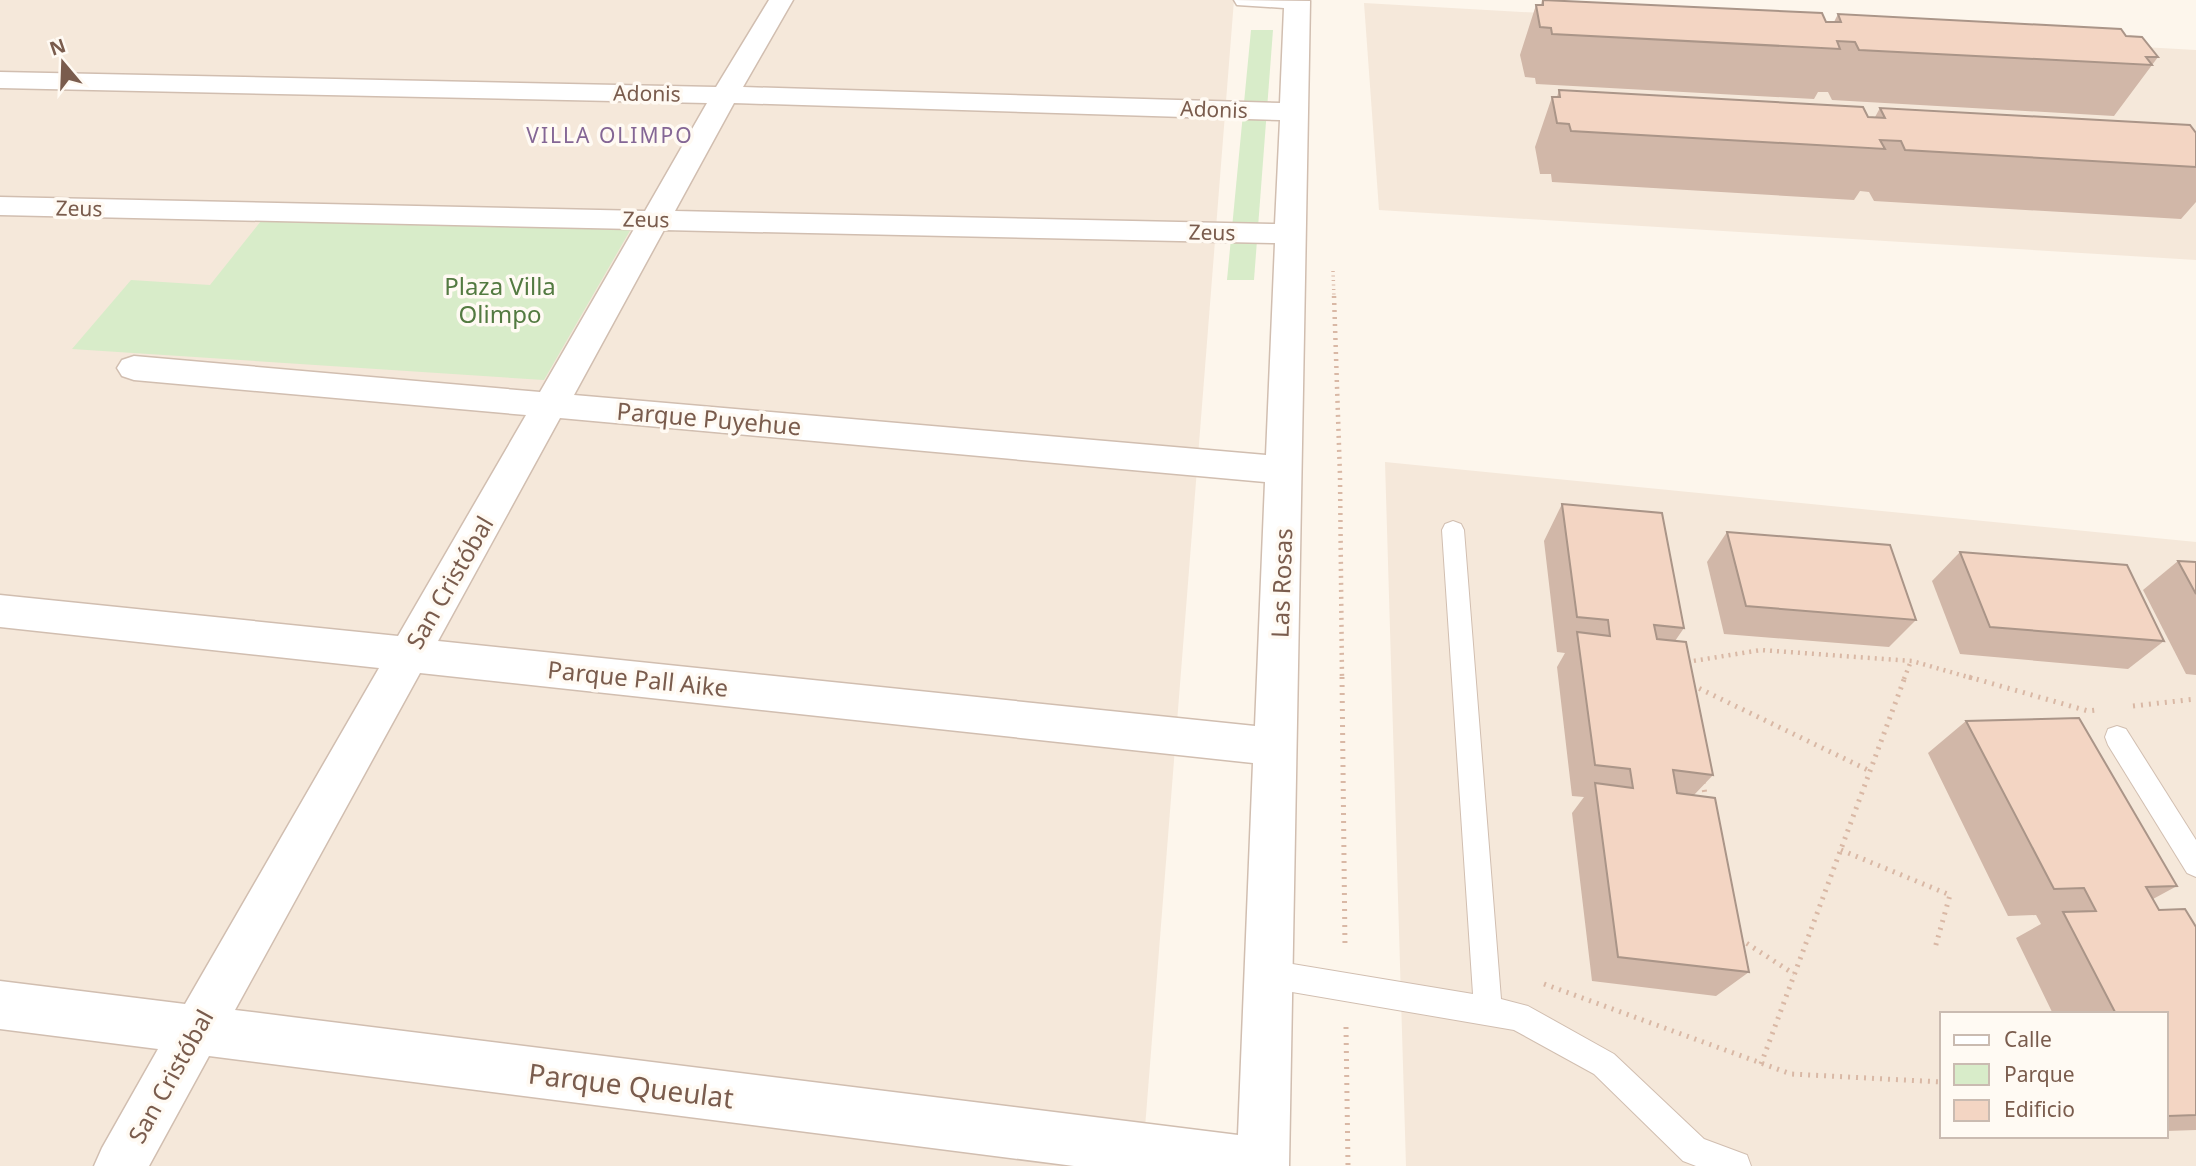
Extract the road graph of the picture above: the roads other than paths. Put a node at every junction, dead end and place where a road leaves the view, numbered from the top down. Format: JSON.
{"nodes":[{"id":1,"x":781,"y":0,"type":"edge"},
{"id":2,"x":1246,"y":0,"type":"edge"},
{"id":3,"x":1298,"y":1,"type":"edge"},
{"id":4,"x":0,"y":80,"type":"edge"},
{"id":5,"x":725,"y":95,"type":"junction"},
{"id":6,"x":1295,"y":112,"type":"junction"},
{"id":7,"x":0,"y":206,"type":"edge"},
{"id":8,"x":654,"y":219,"type":"junction"},
{"id":9,"x":1291,"y":234,"type":"junction"},
{"id":10,"x":134,"y":368,"type":"dead end"},
{"id":11,"x":550,"y":404,"type":"junction"},
{"id":12,"x":1284,"y":470,"type":"junction"},
{"id":13,"x":1453,"y":530,"type":"dead end"},
{"id":14,"x":0,"y":611,"type":"edge"},
{"id":15,"x":408,"y":654,"type":"junction"},
{"id":16,"x":2117,"y":737,"type":"dead end"},
{"id":17,"x":1276,"y":747,"type":"junction"},
{"id":18,"x":2196,"y":864,"type":"edge"},
{"id":19,"x":1269,"y":974,"type":"junction"},
{"id":20,"x":0,"y":1005,"type":"edge"},
{"id":21,"x":1488,"y":1012,"type":"junction"},
{"id":22,"x":195,"y":1031,"type":"junction"},
{"id":23,"x":1263,"y":1165,"type":"edge"},
{"id":24,"x":120,"y":1166,"type":"edge"},
{"id":25,"x":1736,"y":1166,"type":"edge"}],
"edges":[{"from":1,"to":5,"type":"street","name":"San Cristóbal"},
{"from":2,"to":3,"type":"street"},
{"from":3,"to":6,"type":"street","name":"Las Rosas"},
{"from":4,"to":5,"type":"street","name":"Adonis"},
{"from":5,"to":6,"type":"street","name":"Adonis"},
{"from":5,"to":8,"type":"street","name":"San Cristóbal"},
{"from":6,"to":9,"type":"street","name":"Las Rosas"},
{"from":7,"to":8,"type":"street","name":"Zeus"},
{"from":8,"to":9,"type":"street","name":"Zeus"},
{"from":8,"to":11,"type":"street","name":"San Cristóbal"},
{"from":9,"to":12,"type":"street","name":"Las Rosas"},
{"from":10,"to":11,"type":"street","name":"Parque Puyehue"},
{"from":11,"to":12,"type":"street","name":"Parque Puyehue"},
{"from":11,"to":15,"type":"street","name":"San Cristóbal"},
{"from":12,"to":17,"type":"street","name":"Las Rosas"},
{"from":13,"to":21,"type":"lane"},
{"from":14,"to":15,"type":"street","name":"Parque Pall Aike"},
{"from":15,"to":17,"type":"street","name":"Parque Pall Aike"},
{"from":15,"to":22,"type":"street","name":"San Cristóbal"},
{"from":16,"to":18,"type":"lane"},
{"from":17,"to":19,"type":"street","name":"Las Rosas"},
{"from":19,"to":21,"type":"lane"},
{"from":19,"to":23,"type":"street","name":"Las Rosas"},
{"from":20,"to":22,"type":"street","name":"Parque Queulat"},
{"from":21,"to":25,"type":"lane"},
{"from":22,"to":23,"type":"street","name":"Parque Queulat"},
{"from":22,"to":24,"type":"street","name":"San Cristóbal"}]}
